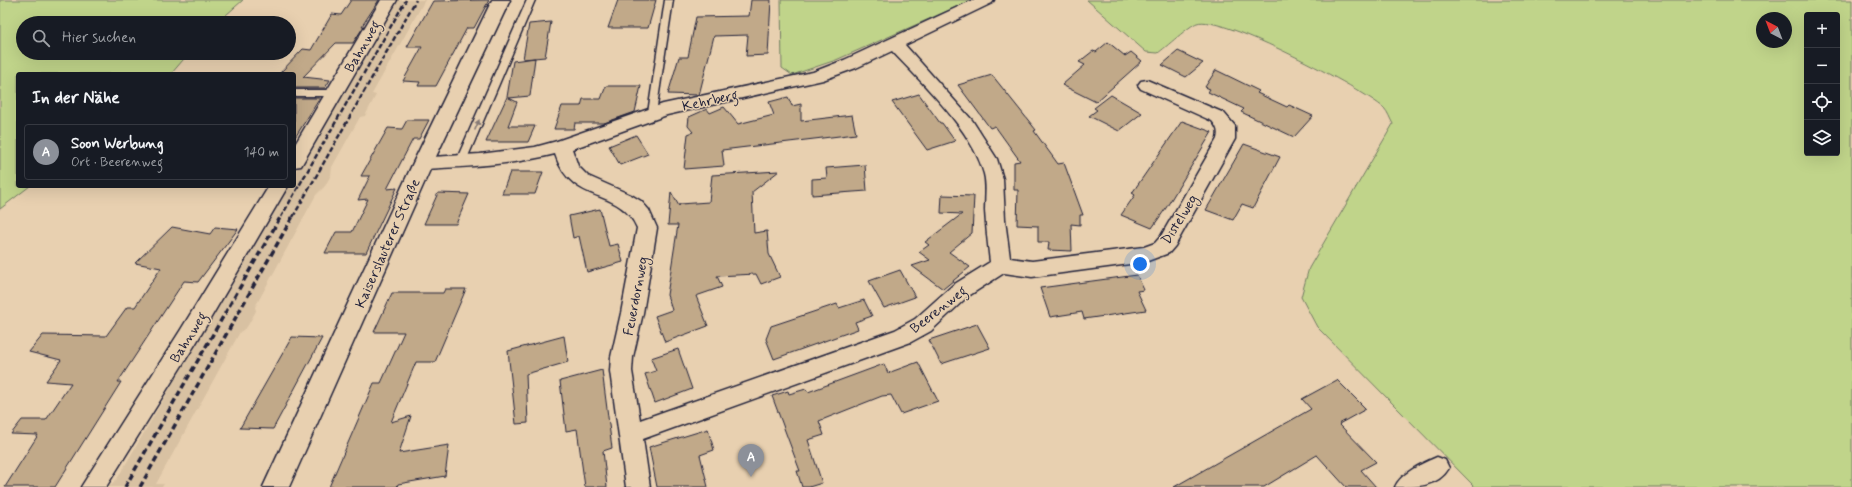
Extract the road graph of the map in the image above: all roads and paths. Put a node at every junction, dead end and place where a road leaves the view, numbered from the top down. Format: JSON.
{"nodes":[{"id":1,"x":389,"y":0,"type":"edge"},
{"id":2,"x":501,"y":0,"type":"edge"},
{"id":3,"x":531,"y":0,"type":"edge"},
{"id":4,"x":669,"y":0,"type":"edge"},
{"id":5,"x":986,"y":0,"type":"edge"},
{"id":6,"x":895,"y":44,"type":"junction"},
{"id":7,"x":1147,"y":85,"type":"dead end"},
{"id":8,"x":296,"y":93,"type":"edge"},
{"id":9,"x":335,"y":93,"type":"junction"},
{"id":10,"x":652,"y":113,"type":"junction"},
{"id":11,"x":562,"y":146,"type":"junction"},
{"id":12,"x":296,"y":158,"type":"edge"},
{"id":13,"x":461,"y":161,"type":"junction"},
{"id":14,"x":423,"y":163,"type":"junction"},
{"id":15,"x":278,"y":188,"type":"edge"},
{"id":16,"x":1000,"y":265,"type":"junction"},
{"id":17,"x":631,"y":433,"type":"junction"},
{"id":18,"x":1437,"y":468,"type":"dead end"},
{"id":19,"x":94,"y":487,"type":"edge"},
{"id":20,"x":276,"y":487,"type":"edge"},
{"id":21,"x":638,"y":487,"type":"edge"},
{"id":22,"x":1407,"y":487,"type":"edge"}],
"edges":[{"from":1,"to":9,"type":"street","name":"Bahnweg"},
{"from":2,"to":14,"type":"main road","name":"Kaiserslauterer Straße"},
{"from":13,"to":3,"type":"lane","one_way":true},
{"from":4,"to":10,"type":"lane"},
{"from":5,"to":6,"type":"street","name":"Kehrberg"},
{"from":6,"to":10,"type":"street","name":"Kehrberg"},
{"from":6,"to":16,"type":"street"},
{"from":7,"to":16,"type":"street","name":"Distelweg"},
{"from":8,"to":9,"type":"lane"},
{"from":9,"to":12,"type":"street","name":"Bahnweg"},
{"from":10,"to":11,"type":"street","name":"Kehrberg"},
{"from":11,"to":13,"type":"street","name":"Kehrberg"},
{"from":11,"to":17,"type":"street","name":"Feuerdornweg"},
{"from":13,"to":14,"type":"street","name":"Kehrberg"},
{"from":14,"to":20,"type":"main road","name":"Kaiserslauterer Straße"},
{"from":15,"to":19,"type":"street","name":"Bahnweg"},
{"from":16,"to":17,"type":"street","name":"Beerenweg"},
{"from":17,"to":21,"type":"street","name":"Feuerdornweg"},
{"from":18,"to":22,"type":"street"}]}
